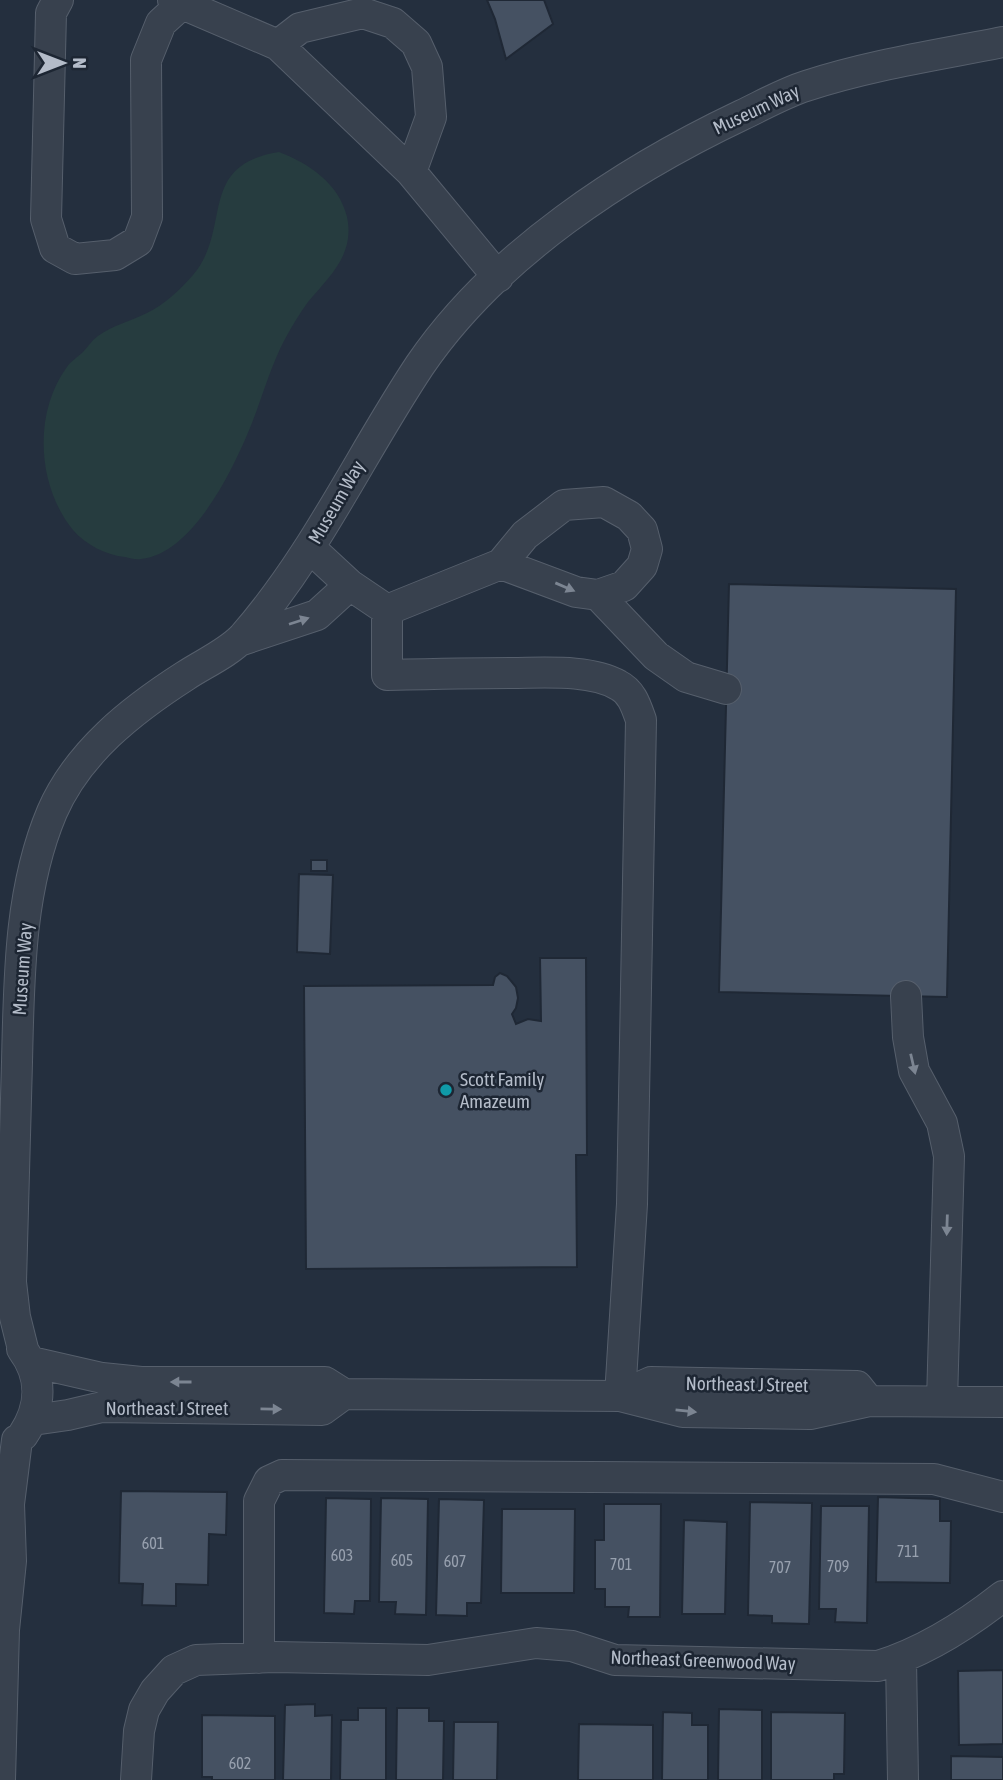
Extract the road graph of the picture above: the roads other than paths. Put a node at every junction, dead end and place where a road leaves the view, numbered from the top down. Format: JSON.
{"nodes":[{"id":1,"x":58,"y":0,"type":"edge"},
{"id":2,"x":178,"y":2,"type":"edge"},
{"id":3,"x":1003,"y":42,"type":"edge"},
{"id":4,"x":278,"y":46,"type":"junction"},
{"id":5,"x":411,"y":172,"type":"junction"},
{"id":6,"x":498,"y":277,"type":"junction"},
{"id":7,"x":310,"y":548,"type":"junction"},
{"id":8,"x":501,"y":564,"type":"junction"},
{"id":9,"x":350,"y":585,"type":"junction"},
{"id":10,"x":598,"y":595,"type":"junction"},
{"id":11,"x":387,"y":610,"type":"junction"},
{"id":12,"x":239,"y":641,"type":"junction"},
{"id":13,"x":726,"y":690,"type":"dead end"},
{"id":14,"x":905,"y":996,"type":"dead end"},
{"id":15,"x":13,"y":1195,"type":"junction"},
{"id":16,"x":0,"y":1222,"type":"edge"},
{"id":17,"x":18,"y":1348,"type":"edge"},
{"id":18,"x":344,"y":1394,"type":"junction"},
{"id":19,"x":620,"y":1395,"type":"junction"},
{"id":20,"x":943,"y":1401,"type":"junction"},
{"id":21,"x":1003,"y":1402,"type":"edge"},
{"id":22,"x":16,"y":1437,"type":"edge"},
{"id":23,"x":1003,"y":1497,"type":"edge"},
{"id":24,"x":1003,"y":1596,"type":"edge"},
{"id":25,"x":2,"y":1623,"type":"edge"},
{"id":26,"x":259,"y":1658,"type":"junction"},
{"id":27,"x":901,"y":1659,"type":"junction"},
{"id":28,"x":0,"y":1780,"type":"edge"},
{"id":29,"x":136,"y":1780,"type":"edge"},
{"id":30,"x":903,"y":1780,"type":"edge"}],
"edges":[{"from":1,"to":2,"type":"street"},
{"from":2,"to":4,"type":"street"},
{"from":3,"to":6,"type":"street","name":"Museum Way"},
{"from":4,"to":5,"type":"street"},
{"from":4,"to":5,"type":"street"},
{"from":5,"to":6,"type":"street"},
{"from":6,"to":7,"type":"street","name":"Museum Way"},
{"from":7,"to":9,"type":"street"},
{"from":7,"to":12,"type":"street","name":"Museum Way"},
{"from":8,"to":10,"type":"street","one_way":true},
{"from":8,"to":10,"type":"street"},
{"from":8,"to":11,"type":"street"},
{"from":9,"to":11,"type":"street"},
{"from":12,"to":9,"type":"street","one_way":true},
{"from":10,"to":13,"type":"street"},
{"from":11,"to":19,"type":"street"},
{"from":12,"to":15,"type":"street","name":"Museum Way"},
{"from":14,"to":20,"type":"street","one_way":true},
{"from":15,"to":16,"type":"street","name":"Museum Way"},
{"from":15,"to":17,"type":"street"},
{"from":18,"to":17,"type":"street","name":"Northeast J Street","one_way":true},
{"from":17,"to":22,"type":"street"},
{"from":18,"to":19,"type":"street","name":"Northeast J Street"},
{"from":22,"to":18,"type":"street","name":"Northeast J Street","one_way":true},
{"from":19,"to":20,"type":"street","name":"Northeast J Street"},
{"from":20,"to":21,"type":"street","name":"Northeast J Street"},
{"from":22,"to":25,"type":"street"},
{"from":23,"to":26,"type":"street"},
{"from":24,"to":27,"type":"street","name":"Northeast Greenwood Way"},
{"from":25,"to":28,"type":"street"},
{"from":26,"to":27,"type":"street","name":"Northeast Greenwood Way"},
{"from":26,"to":29,"type":"street","name":"Northeast Greenwood Way"},
{"from":27,"to":30,"type":"street"}]}
